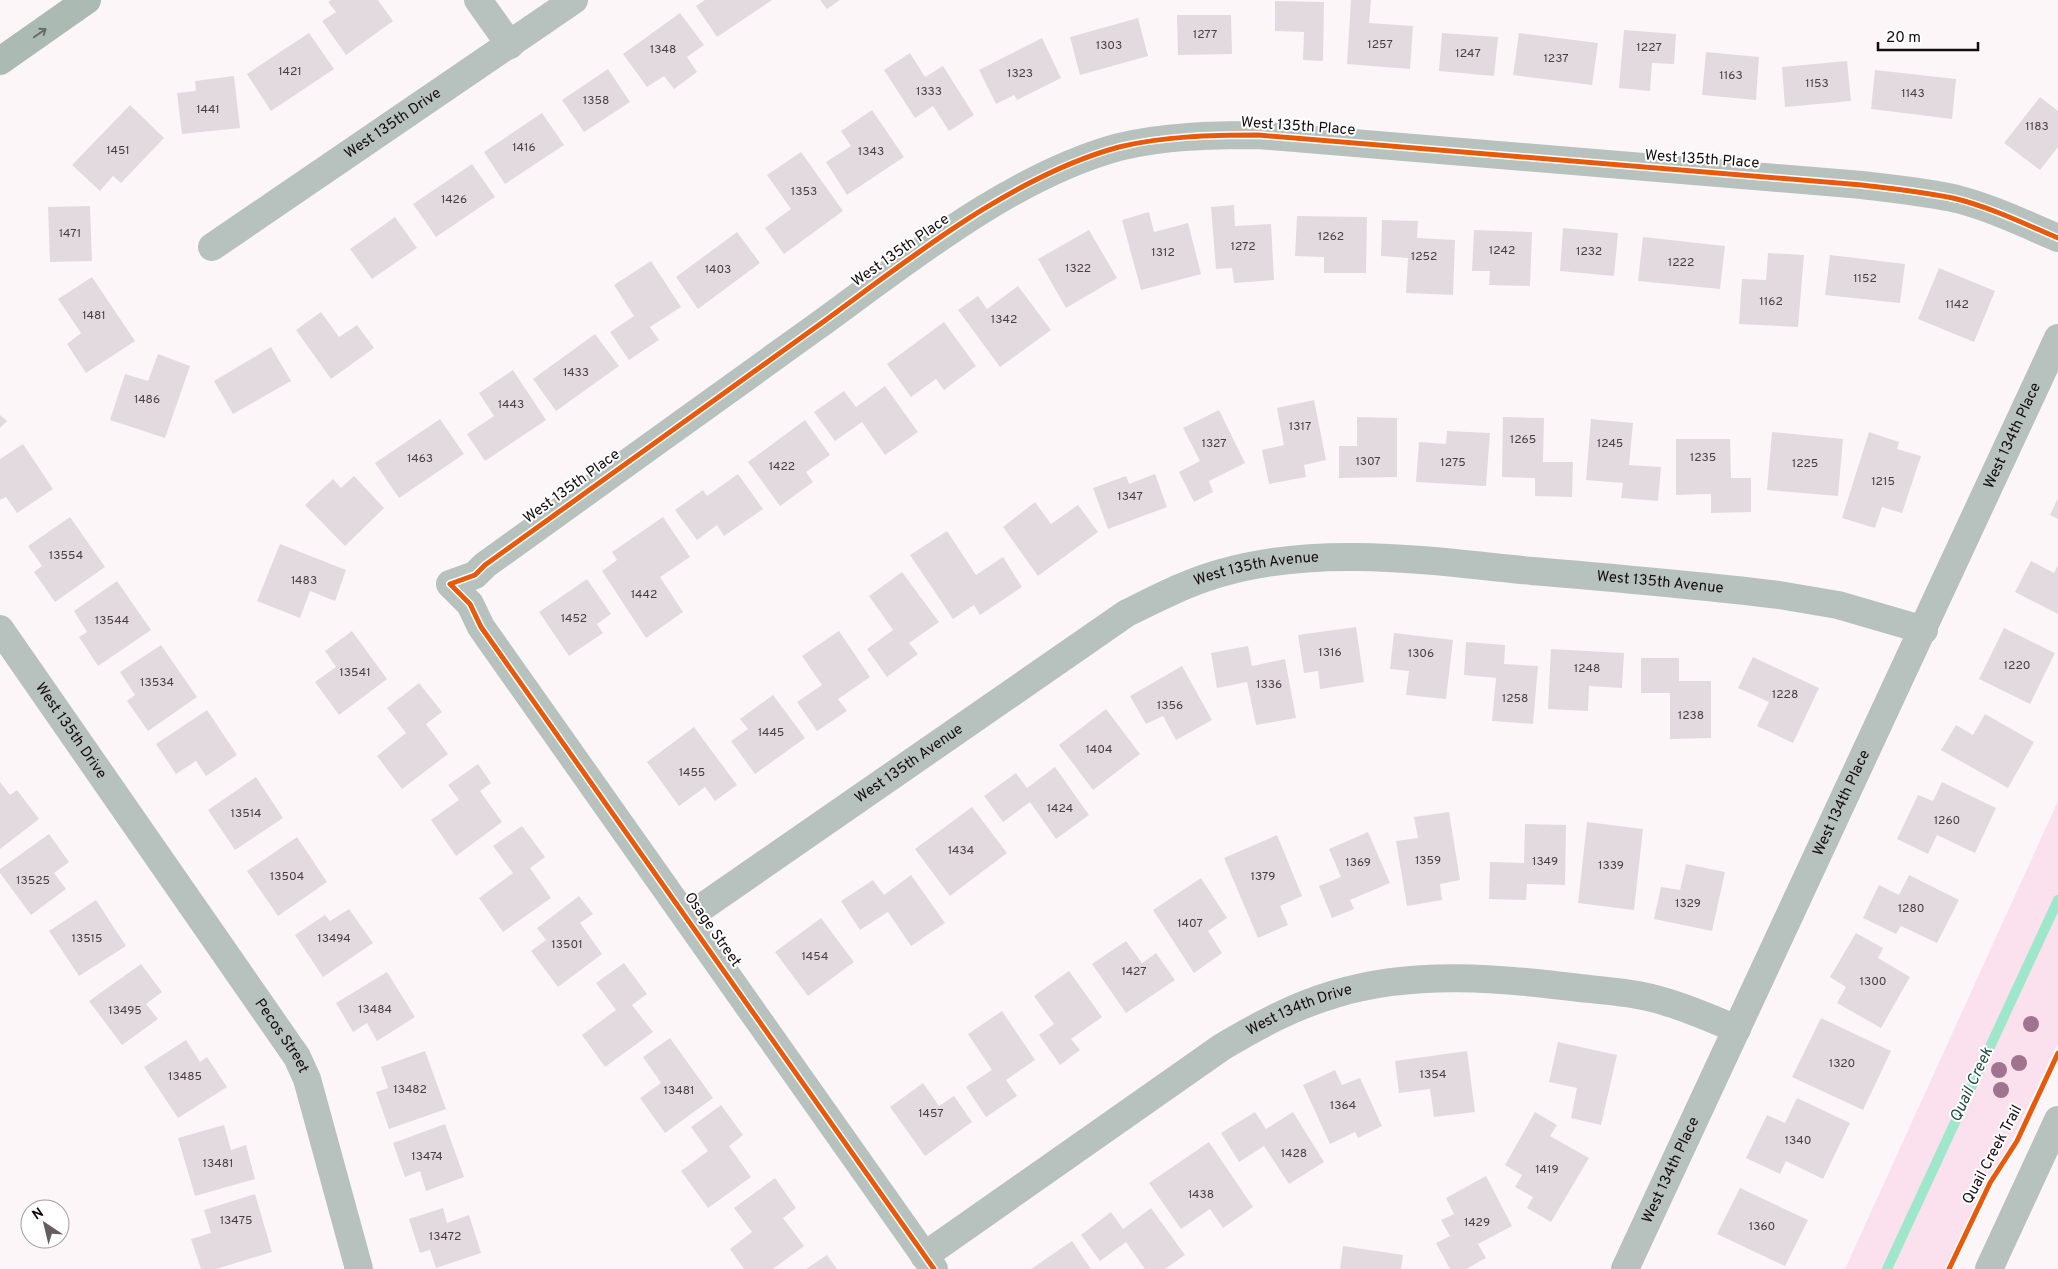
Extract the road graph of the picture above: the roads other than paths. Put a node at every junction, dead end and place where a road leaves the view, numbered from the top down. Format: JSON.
{"nodes":[{"id":1,"x":87,"y":0,"type":"edge"},
{"id":2,"x":478,"y":0,"type":"edge"},
{"id":3,"x":574,"y":0,"type":"edge"},
{"id":4,"x":510,"y":45,"type":"junction"},
{"id":5,"x":0,"y":61,"type":"edge"},
{"id":6,"x":2058,"y":238,"type":"edge"},
{"id":7,"x":212,"y":247,"type":"dead end"},
{"id":8,"x":2058,"y":338,"type":"edge"},
{"id":9,"x":470,"y":604,"type":"joint"},
{"id":10,"x":0,"y":629,"type":"edge"},
{"id":11,"x":1924,"y":630,"type":"junction"},
{"id":12,"x":141,"y":832,"type":"joint"},
{"id":13,"x":688,"y":917,"type":"junction"},
{"id":14,"x":1737,"y":1029,"type":"junction"},
{"id":15,"x":2058,"y":1120,"type":"edge"},
{"id":16,"x":929,"y":1263,"type":"edge"},
{"id":17,"x":359,"y":1269,"type":"edge"},
{"id":18,"x":1625,"y":1269,"type":"edge"},
{"id":19,"x":1989,"y":1269,"type":"edge"}],
"edges":[{"from":5,"to":1,"type":"main road","one_way":true},
{"from":2,"to":4,"type":"street"},
{"from":3,"to":4,"type":"street","name":"West 135th Drive"},
{"from":4,"to":7,"type":"street","name":"West 135th Drive"},
{"from":6,"to":9,"type":"street","name":"West 135th Place"},
{"from":8,"to":11,"type":"street","name":"West 134th Place"},
{"from":9,"to":13,"type":"street","name":"Osage Street"},
{"from":10,"to":12,"type":"street","name":"West 135th Drive"},
{"from":11,"to":13,"type":"street","name":"West 135th Avenue"},
{"from":11,"to":14,"type":"street","name":"West 134th Place"},
{"from":12,"to":17,"type":"street","name":"Pecos Street"},
{"from":13,"to":16,"type":"street","name":"Osage Street"},
{"from":14,"to":16,"type":"street","name":"West 134th Drive"},
{"from":14,"to":18,"type":"street","name":"West 134th Place"},
{"from":15,"to":19,"type":"street"}]}
